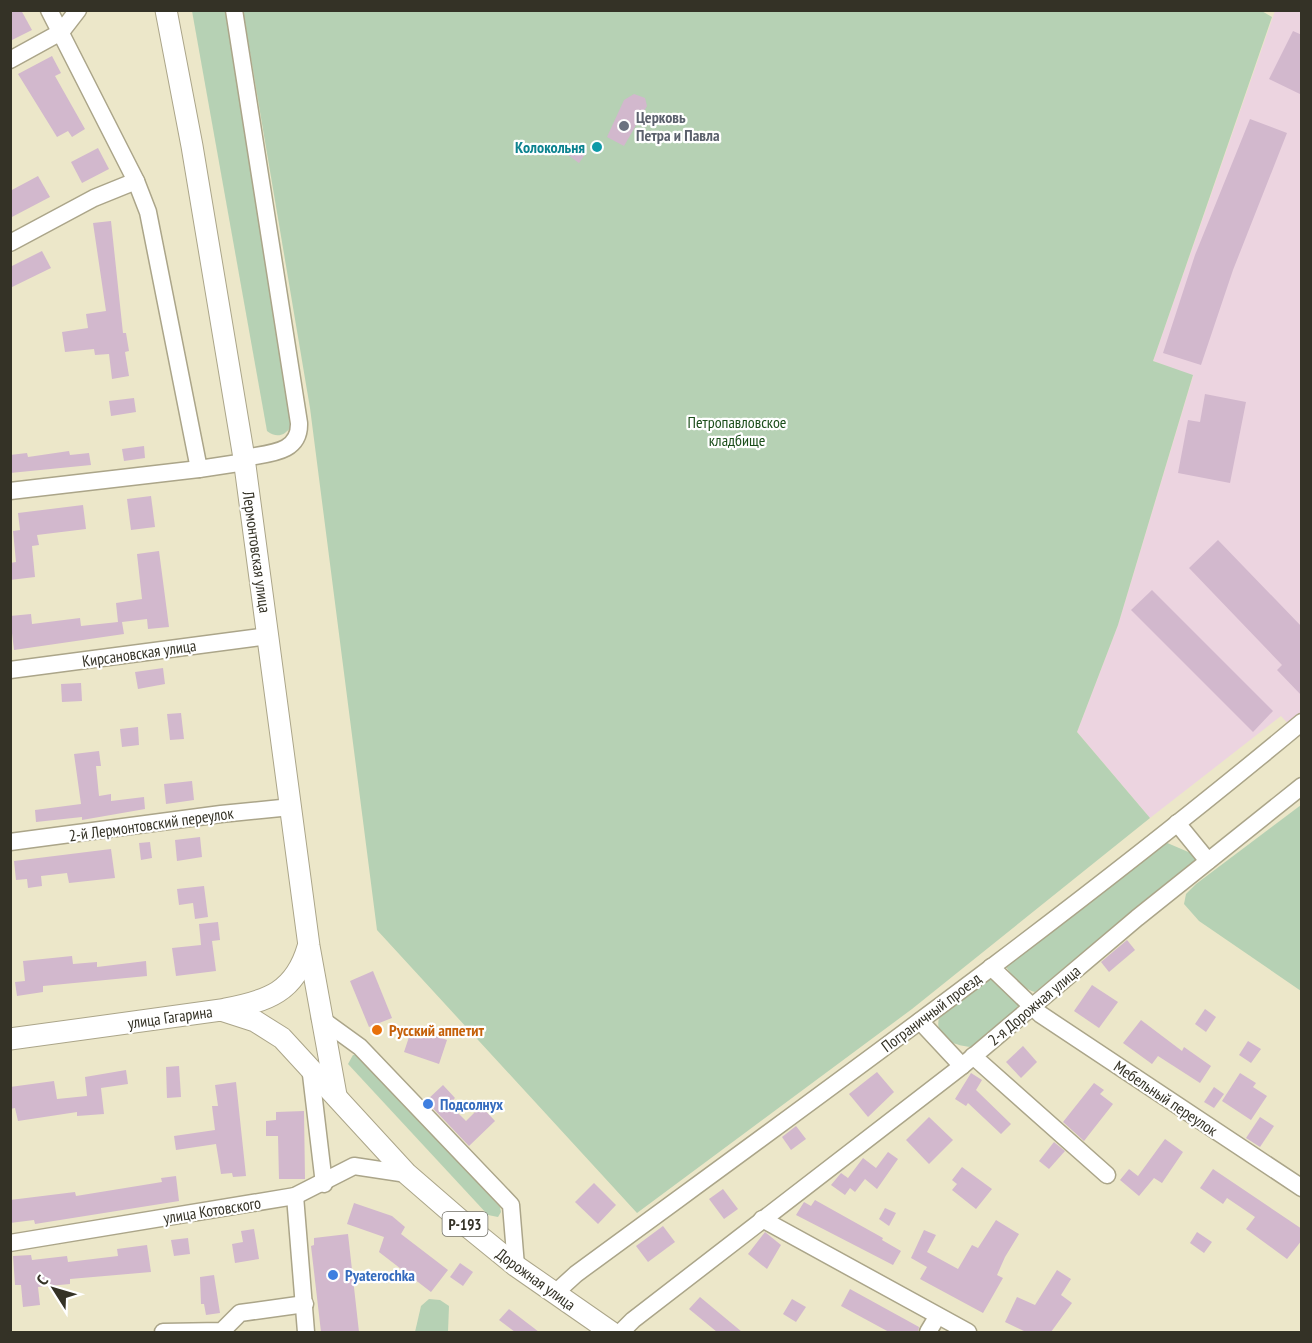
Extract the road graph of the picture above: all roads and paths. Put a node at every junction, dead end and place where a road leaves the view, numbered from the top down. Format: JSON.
{"nodes":[{"id":1,"x":49,"y":10,"type":"edge"},
{"id":2,"x":78,"y":10,"type":"edge"},
{"id":3,"x":166,"y":10,"type":"edge"},
{"id":4,"x":234,"y":10,"type":"edge"},
{"id":5,"x":62,"y":32,"type":"junction"},
{"id":6,"x":10,"y":60,"type":"edge"},
{"id":7,"x":136,"y":181,"type":"junction"},
{"id":8,"x":10,"y":243,"type":"edge"},
{"id":9,"x":245,"y":460,"type":"junction"},
{"id":10,"x":199,"y":470,"type":"junction"},
{"id":11,"x":10,"y":491,"type":"edge"},
{"id":12,"x":268,"y":636,"type":"junction"},
{"id":13,"x":10,"y":670,"type":"edge"},
{"id":14,"x":1302,"y":722,"type":"edge"},
{"id":15,"x":1302,"y":786,"type":"edge"},
{"id":16,"x":291,"y":807,"type":"junction"},
{"id":17,"x":1177,"y":823,"type":"junction"},
{"id":18,"x":10,"y":843,"type":"edge"},
{"id":19,"x":1208,"y":861,"type":"junction"},
{"id":20,"x":309,"y":946,"type":"junction"},
{"id":21,"x":990,"y":967,"type":"junction"},
{"id":22,"x":1031,"y":1006,"type":"junction"},
{"id":23,"x":221,"y":1010,"type":"junction"},
{"id":24,"x":320,"y":1018,"type":"junction"},
{"id":25,"x":920,"y":1021,"type":"junction"},
{"id":26,"x":10,"y":1039,"type":"edge"},
{"id":27,"x":968,"y":1061,"type":"junction"},
{"id":28,"x":310,"y":1066,"type":"junction"},
{"id":29,"x":336,"y":1095,"type":"junction"},
{"id":30,"x":407,"y":1174,"type":"junction"},
{"id":31,"x":1107,"y":1175,"type":"dead end"},
{"id":32,"x":324,"y":1184,"type":"junction"},
{"id":33,"x":1302,"y":1188,"type":"edge"},
{"id":34,"x":296,"y":1196,"type":"junction"},
{"id":35,"x":762,"y":1219,"type":"junction"},
{"id":36,"x":10,"y":1244,"type":"edge"},
{"id":37,"x":516,"y":1266,"type":"junction"},
{"id":38,"x":554,"y":1294,"type":"junction"},
{"id":39,"x":305,"y":1304,"type":"junction"},
{"id":40,"x":937,"y":1317,"type":"junction"},
{"id":41,"x":163,"y":1332,"type":"edge"},
{"id":42,"x":306,"y":1332,"type":"edge"},
{"id":43,"x":611,"y":1332,"type":"edge"},
{"id":44,"x":621,"y":1332,"type":"edge"},
{"id":45,"x":928,"y":1332,"type":"edge"},
{"id":46,"x":968,"y":1332,"type":"edge"}],
"edges":[{"from":1,"to":5,"type":"street"},
{"from":2,"to":5,"type":"street"},
{"from":3,"to":9,"type":"main road","name":"Лермонтовская улица"},
{"from":4,"to":9,"type":"street"},
{"from":5,"to":6,"type":"street"},
{"from":5,"to":7,"type":"street"},
{"from":7,"to":8,"type":"street"},
{"from":7,"to":10,"type":"street"},
{"from":9,"to":10,"type":"street"},
{"from":9,"to":12,"type":"main road","name":"Лермонтовская улица"},
{"from":10,"to":11,"type":"street"},
{"from":12,"to":13,"type":"street","name":"Кирсановская улица"},
{"from":12,"to":16,"type":"main road","name":"Лермонтовская улица"},
{"from":14,"to":17,"type":"street","name":"Пограничный проезд"},
{"from":15,"to":19,"type":"street","name":"2-я Дорожная улица"},
{"from":16,"to":18,"type":"street","name":"2-й Лермонтовский переулок"},
{"from":16,"to":20,"type":"main road","name":"Лермонтовская улица"},
{"from":17,"to":19,"type":"street"},
{"from":17,"to":21,"type":"street","name":"Пограничный проезд"},
{"from":19,"to":22,"type":"street","name":"2-я Дорожная улица"},
{"from":20,"to":23,"type":"main road"},
{"from":20,"to":24,"type":"main road","name":"Лермонтовская улица"},
{"from":21,"to":22,"type":"street","name":"Мебельный переулок"},
{"from":21,"to":25,"type":"street","name":"Пограничный проезд"},
{"from":22,"to":27,"type":"street","name":"2-я Дорожная улица"},
{"from":22,"to":33,"type":"street","name":"Мебельный переулок"},
{"from":23,"to":26,"type":"main road","name":"улица Гагарина"},
{"from":23,"to":28,"type":"main road","name":"улица Гагарина"},
{"from":24,"to":29,"type":"main road","name":"Лермонтовская улица"},
{"from":24,"to":37,"type":"street"},
{"from":25,"to":27,"type":"street"},
{"from":25,"to":38,"type":"street","name":"Пограничный проезд"},
{"from":27,"to":31,"type":"street"},
{"from":27,"to":35,"type":"street","name":"2-я Дорожная улица"},
{"from":28,"to":29,"type":"main road","name":"улица Гагарина"},
{"from":28,"to":32,"type":"street"},
{"from":29,"to":30,"type":"main road","name":"Дорожная улица","number":"Р-193"},
{"from":30,"to":32,"type":"street","name":"улица Котовского"},
{"from":30,"to":37,"type":"main road","name":"Дорожная улица","number":"Р-193"},
{"from":32,"to":34,"type":"street","name":"улица Котовского"},
{"from":34,"to":36,"type":"street","name":"улица Котовского"},
{"from":34,"to":39,"type":"street"},
{"from":35,"to":40,"type":"street"},
{"from":35,"to":44,"type":"street","name":"2-я Дорожная улица"},
{"from":37,"to":38,"type":"main road","name":"Дорожная улица","number":"Р-193"},
{"from":38,"to":43,"type":"main road","name":"Дорожная улица","number":"Р-193"},
{"from":39,"to":41,"type":"street"},
{"from":39,"to":42,"type":"street"},
{"from":40,"to":45,"type":"street"},
{"from":40,"to":46,"type":"street"}]}
